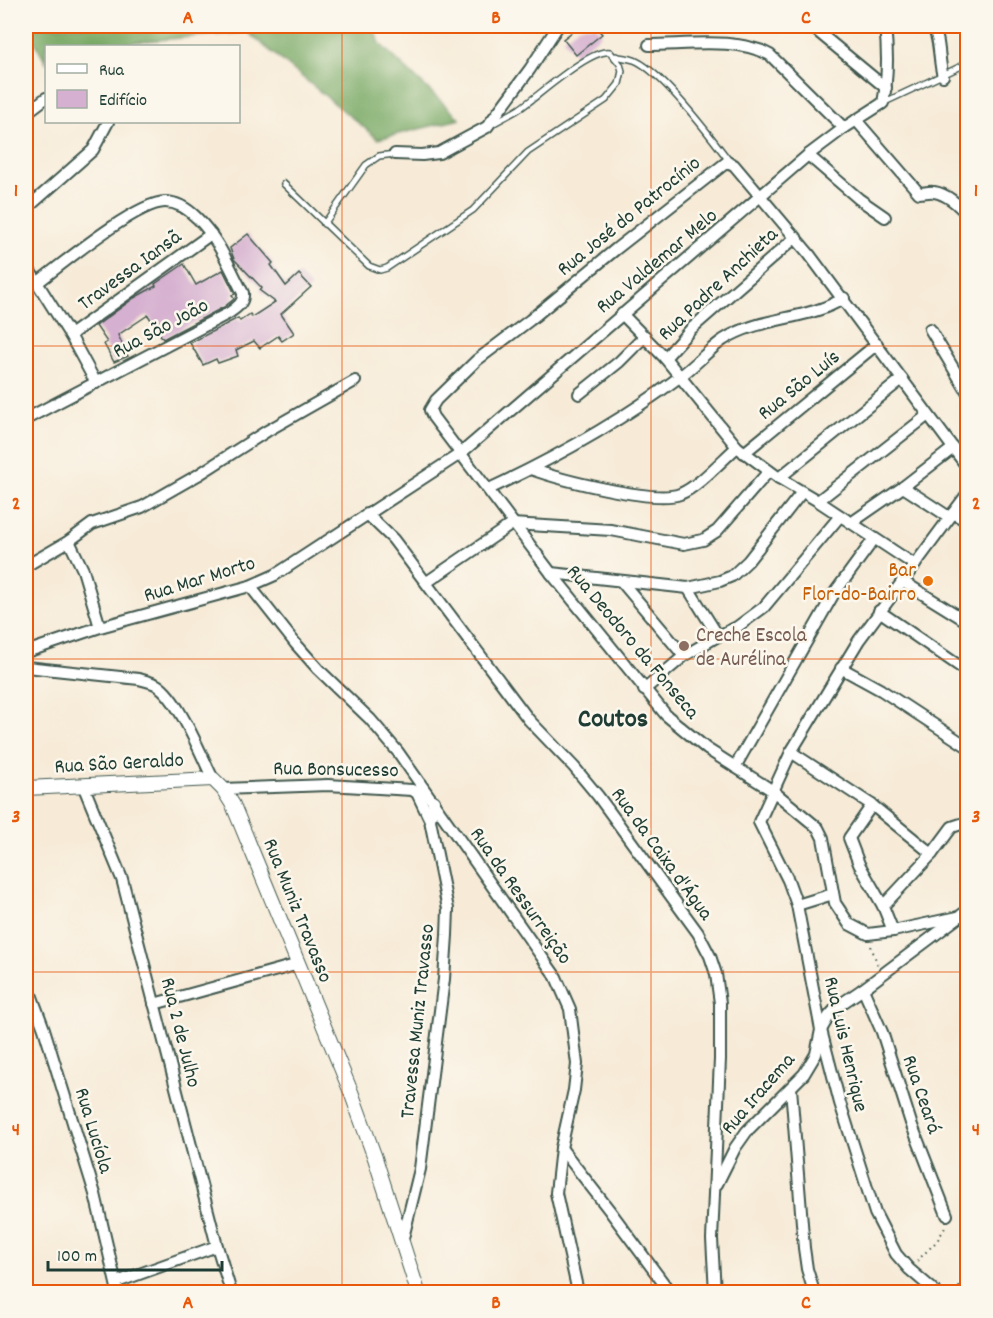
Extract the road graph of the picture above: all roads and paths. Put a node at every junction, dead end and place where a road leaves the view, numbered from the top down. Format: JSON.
{"nodes":[{"id":1,"x":558,"y":26,"type":"edge"},
{"id":2,"x":811,"y":26,"type":"edge"},
{"id":3,"x":885,"y":26,"type":"edge"},
{"id":4,"x":932,"y":26,"type":"edge"},
{"id":5,"x":650,"y":45,"type":"dead end"},
{"id":6,"x":616,"y":56,"type":"junction"},
{"id":7,"x":968,"y":63,"type":"edge"},
{"id":8,"x":943,"y":76,"type":"junction"},
{"id":9,"x":886,"y":88,"type":"junction"},
{"id":10,"x":45,"y":99,"type":"edge"},
{"id":11,"x":883,"y":103,"type":"junction"},
{"id":12,"x":26,"y":113,"type":"edge"},
{"id":13,"x":856,"y":120,"type":"junction"},
{"id":14,"x":107,"y":123,"type":"edge"},
{"id":15,"x":487,"y":127,"type":"junction"},
{"id":16,"x":844,"y":128,"type":"junction"},
{"id":17,"x":395,"y":154,"type":"joint"},
{"id":18,"x":808,"y":155,"type":"junction"},
{"id":19,"x":730,"y":163,"type":"junction"},
{"id":20,"x":284,"y":184,"type":"dead end"},
{"id":21,"x":760,"y":198,"type":"junction"},
{"id":22,"x":26,"y":209,"type":"edge"},
{"id":23,"x":968,"y":215,"type":"edge"},
{"id":24,"x":885,"y":217,"type":"dead end"},
{"id":25,"x":324,"y":224,"type":"junction"},
{"id":26,"x":211,"y":234,"type":"junction"},
{"id":27,"x":796,"y":237,"type":"junction"},
{"id":28,"x":26,"y":265,"type":"edge"},
{"id":29,"x":31,"y":280,"type":"edge"},
{"id":30,"x":844,"y":298,"type":"junction"},
{"id":31,"x":622,"y":314,"type":"junction"},
{"id":32,"x":930,"y":329,"type":"dead end"},
{"id":33,"x":70,"y":335,"type":"junction"},
{"id":34,"x":645,"y":336,"type":"junction"},
{"id":35,"x":877,"y":344,"type":"junction"},
{"id":36,"x":664,"y":358,"type":"junction"},
{"id":37,"x":679,"y":378,"type":"junction"},
{"id":38,"x":902,"y":379,"type":"junction"},
{"id":39,"x":355,"y":381,"type":"dead end"},
{"id":40,"x":96,"y":383,"type":"junction"},
{"id":41,"x":968,"y":393,"type":"edge"},
{"id":42,"x":579,"y":394,"type":"dead end"},
{"id":43,"x":928,"y":416,"type":"junction"},
{"id":44,"x":433,"y":417,"type":"joint"},
{"id":45,"x":26,"y":420,"type":"edge"},
{"id":46,"x":952,"y":449,"type":"junction"},
{"id":47,"x":741,"y":450,"type":"junction"},
{"id":48,"x":460,"y":454,"type":"junction"},
{"id":49,"x":968,"y":468,"type":"edge"},
{"id":50,"x":531,"y":469,"type":"junction"},
{"id":51,"x":769,"y":471,"type":"junction"},
{"id":52,"x":779,"y":478,"type":"junction"},
{"id":53,"x":903,"y":487,"type":"junction"},
{"id":54,"x":489,"y":489,"type":"junction"},
{"id":55,"x":802,"y":492,"type":"junction"},
{"id":56,"x":968,"y":493,"type":"edge"},
{"id":57,"x":818,"y":501,"type":"junction"},
{"id":58,"x":367,"y":514,"type":"junction"},
{"id":59,"x":951,"y":515,"type":"junction"},
{"id":60,"x":840,"y":516,"type":"junction"},
{"id":61,"x":968,"y":522,"type":"edge"},
{"id":62,"x":851,"y":523,"type":"junction"},
{"id":63,"x":512,"y":524,"type":"junction"},
{"id":64,"x":874,"y":538,"type":"junction"},
{"id":65,"x":69,"y":541,"type":"junction"},
{"id":66,"x":27,"y":563,"type":"edge"},
{"id":67,"x":915,"y":565,"type":"junction"},
{"id":68,"x":550,"y":573,"type":"junction"},
{"id":69,"x":621,"y":580,"type":"junction"},
{"id":70,"x":903,"y":581,"type":"junction"},
{"id":71,"x":427,"y":582,"type":"junction"},
{"id":72,"x":250,"y":586,"type":"junction"},
{"id":73,"x":688,"y":588,"type":"junction"},
{"id":74,"x":879,"y":611,"type":"junction"},
{"id":75,"x":968,"y":622,"type":"edge"},
{"id":76,"x":100,"y":627,"type":"junction"},
{"id":77,"x":718,"y":636,"type":"junction"},
{"id":78,"x":26,"y":652,"type":"edge"},
{"id":79,"x":684,"y":656,"type":"junction"},
{"id":80,"x":26,"y":667,"type":"edge"},
{"id":81,"x":841,"y":668,"type":"junction"},
{"id":82,"x":968,"y":672,"type":"edge"},
{"id":83,"x":644,"y":690,"type":"junction"},
{"id":84,"x":968,"y":747,"type":"edge"},
{"id":85,"x":791,"y":752,"type":"junction"},
{"id":86,"x":735,"y":767,"type":"junction"},
{"id":87,"x":218,"y":784,"type":"junction"},
{"id":88,"x":83,"y":785,"type":"junction"},
{"id":89,"x":26,"y":788,"type":"edge"},
{"id":90,"x":773,"y":791,"type":"junction"},
{"id":91,"x":434,"y":801,"type":"junction"},
{"id":92,"x":872,"y":805,"type":"junction"},
{"id":93,"x":430,"y":820,"type":"junction"},
{"id":94,"x":968,"y":826,"type":"edge"},
{"id":95,"x":932,"y":854,"type":"junction"},
{"id":96,"x":833,"y":894,"type":"junction"},
{"id":97,"x":797,"y":905,"type":"junction"},
{"id":98,"x":883,"y":906,"type":"junction"},
{"id":99,"x":968,"y":909,"type":"edge"},
{"id":100,"x":957,"y":917,"type":"junction"},
{"id":101,"x":893,"y":932,"type":"junction"},
{"id":102,"x":868,"y":934,"type":"junction"},
{"id":103,"x":298,"y":964,"type":"junction"},
{"id":104,"x":881,"y":975,"type":"junction"},
{"id":105,"x":26,"y":981,"type":"edge"},
{"id":106,"x":863,"y":989,"type":"junction"},
{"id":107,"x":154,"y":1004,"type":"junction"},
{"id":108,"x":821,"y":1030,"type":"junction"},
{"id":109,"x":791,"y":1088,"type":"junction"},
{"id":110,"x":561,"y":1148,"type":"junction"},
{"id":111,"x":715,"y":1191,"type":"junction"},
{"id":112,"x":947,"y":1215,"type":"joint"},
{"id":113,"x":402,"y":1244,"type":"junction"},
{"id":114,"x":217,"y":1246,"type":"junction"},
{"id":115,"x":909,"y":1269,"type":"junction"},
{"id":116,"x":968,"y":1286,"type":"edge"},
{"id":117,"x":117,"y":1287,"type":"edge"},
{"id":118,"x":231,"y":1293,"type":"edge"},
{"id":119,"x":418,"y":1293,"type":"edge"},
{"id":120,"x":578,"y":1293,"type":"edge"},
{"id":121,"x":670,"y":1293,"type":"edge"},
{"id":122,"x":715,"y":1293,"type":"edge"},
{"id":123,"x":814,"y":1293,"type":"edge"},
{"id":124,"x":936,"y":1293,"type":"edge"},
{"id":125,"x":963,"y":1293,"type":"edge"}],
"edges":[{"from":1,"to":15,"type":"street"},
{"from":2,"to":9,"type":"street"},
{"from":3,"to":9,"type":"street"},
{"from":4,"to":8,"type":"street"},
{"from":5,"to":16,"type":"street"},
{"from":6,"to":15,"type":"lane"},
{"from":6,"to":19,"type":"lane"},
{"from":6,"to":25,"type":"lane"},
{"from":7,"to":8,"type":"lane"},
{"from":8,"to":11,"type":"lane"},
{"from":9,"to":11,"type":"street"},
{"from":10,"to":12,"type":"street"},
{"from":11,"to":13,"type":"street","name":"Rua Valdemar Melo"},
{"from":13,"to":16,"type":"street","name":"Rua Valdemar Melo"},
{"from":13,"to":23,"type":"street"},
{"from":14,"to":22,"type":"street"},
{"from":15,"to":17,"type":"street"},
{"from":16,"to":18,"type":"street","name":"Rua Valdemar Melo"},
{"from":17,"to":25,"type":"lane"},
{"from":18,"to":21,"type":"street","name":"Rua Valdemar Melo"},
{"from":18,"to":24,"type":"street"},
{"from":19,"to":21,"type":"street","name":"Rua José do Patrocínio"},
{"from":19,"to":44,"type":"street","name":"Rua José do Patrocínio"},
{"from":20,"to":25,"type":"lane"},
{"from":21,"to":27,"type":"street","name":"Rua José do Patrocínio"},
{"from":21,"to":31,"type":"street","name":"Rua Valdemar Melo"},
{"from":26,"to":29,"type":"street"},
{"from":26,"to":33,"type":"street","name":"Travessa Iansã"},
{"from":26,"to":40,"type":"street","name":"Rua São João"},
{"from":27,"to":30,"type":"street","name":"Rua José do Patrocínio"},
{"from":27,"to":36,"type":"street","name":"Rua Padre Anchieta"},
{"from":28,"to":29,"type":"street"},
{"from":29,"to":33,"type":"street"},
{"from":30,"to":35,"type":"street","name":"Rua José do Patrocínio"},
{"from":30,"to":37,"type":"street"},
{"from":31,"to":34,"type":"street"},
{"from":31,"to":48,"type":"street","name":"Rua Valdemar Melo"},
{"from":32,"to":41,"type":"street"},
{"from":33,"to":40,"type":"street"},
{"from":34,"to":36,"type":"street"},
{"from":34,"to":42,"type":"street"},
{"from":35,"to":38,"type":"street","name":"Rua José do Patrocínio"},
{"from":35,"to":47,"type":"street","name":"Rua São Luís"},
{"from":36,"to":37,"type":"street"},
{"from":37,"to":47,"type":"street"},
{"from":37,"to":50,"type":"street"},
{"from":38,"to":43,"type":"street","name":"Rua José do Patrocínio"},
{"from":38,"to":52,"type":"street"},
{"from":39,"to":65,"type":"street"},
{"from":40,"to":45,"type":"street","name":"Rua São João"},
{"from":43,"to":46,"type":"street","name":"Rua José do Patrocínio"},
{"from":43,"to":57,"type":"street"},
{"from":44,"to":48,"type":"street","name":"Rua Deodoro da Fonseca"},
{"from":46,"to":49,"type":"street","name":"Rua José do Patrocínio"},
{"from":46,"to":53,"type":"street"},
{"from":47,"to":50,"type":"street","name":"Rua São Luís"},
{"from":47,"to":51,"type":"street"},
{"from":48,"to":54,"type":"street","name":"Rua Deodoro da Fonseca"},
{"from":48,"to":58,"type":"street","name":"Rua Mar Morto"},
{"from":50,"to":54,"type":"street"},
{"from":51,"to":52,"type":"street"},
{"from":51,"to":63,"type":"street"},
{"from":52,"to":55,"type":"street"},
{"from":53,"to":59,"type":"street"},
{"from":53,"to":62,"type":"street"},
{"from":54,"to":63,"type":"street","name":"Rua Deodoro da Fonseca"},
{"from":55,"to":57,"type":"street"},
{"from":55,"to":73,"type":"street"},
{"from":56,"to":59,"type":"street","name":"Rua Luis Henrique"},
{"from":57,"to":60,"type":"street"},
{"from":58,"to":71,"type":"street","name":"Rua da Caixa d'Água"},
{"from":58,"to":72,"type":"street","name":"Rua Mar Morto"},
{"from":59,"to":61,"type":"street"},
{"from":59,"to":67,"type":"street","name":"Rua Luis Henrique"},
{"from":60,"to":62,"type":"street"},
{"from":60,"to":77,"type":"street"},
{"from":62,"to":64,"type":"street"},
{"from":63,"to":68,"type":"street","name":"Rua Deodoro da Fonseca"},
{"from":63,"to":71,"type":"street"},
{"from":64,"to":67,"type":"street"},
{"from":64,"to":86,"type":"street"},
{"from":65,"to":66,"type":"street"},
{"from":65,"to":76,"type":"street"},
{"from":67,"to":70,"type":"street","name":"Rua Luis Henrique"},
{"from":68,"to":69,"type":"street"},
{"from":68,"to":83,"type":"street","name":"Rua Deodoro da Fonseca"},
{"from":69,"to":73,"type":"street"},
{"from":69,"to":79,"type":"street"},
{"from":70,"to":74,"type":"street","name":"Rua Luis Henrique"},
{"from":70,"to":75,"type":"street"},
{"from":71,"to":111,"type":"street","name":"Rua da Caixa d'Água"},
{"from":72,"to":76,"type":"street","name":"Rua Mar Morto"},
{"from":72,"to":91,"type":"street","name":"Rua da Ressurreição"},
{"from":73,"to":77,"type":"street"},
{"from":74,"to":81,"type":"street","name":"Rua Luis Henrique"},
{"from":74,"to":82,"type":"street"},
{"from":76,"to":78,"type":"street","name":"Rua Mar Morto"},
{"from":77,"to":79,"type":"street"},
{"from":79,"to":83,"type":"street"},
{"from":80,"to":87,"type":"street","name":"Rua Muniz Travasso"},
{"from":81,"to":84,"type":"street"},
{"from":81,"to":85,"type":"street","name":"Rua Luis Henrique"},
{"from":83,"to":86,"type":"street","name":"Rua Deodoro da Fonseca"},
{"from":85,"to":90,"type":"street","name":"Rua Luis Henrique"},
{"from":85,"to":92,"type":"street"},
{"from":86,"to":90,"type":"street","name":"Rua Deodoro da Fonseca"},
{"from":87,"to":88,"type":"street","name":"Rua São Geraldo"},
{"from":87,"to":93,"type":"street","name":"Rua Bonsucesso"},
{"from":87,"to":103,"type":"street","name":"Rua Muniz Travasso"},
{"from":88,"to":89,"type":"street","name":"Rua São Geraldo"},
{"from":88,"to":107,"type":"street","name":"Rua 2 de Julho"},
{"from":90,"to":96,"type":"street","name":"Rua Deodoro da Fonseca"},
{"from":90,"to":97,"type":"street","name":"Rua Luis Henrique"},
{"from":91,"to":93,"type":"street","name":"Travessa Muniz Travasso"},
{"from":91,"to":110,"type":"street","name":"Rua da Ressurreição"},
{"from":92,"to":95,"type":"street"},
{"from":92,"to":98,"type":"street"},
{"from":93,"to":113,"type":"street","name":"Travessa Muniz Travasso"},
{"from":94,"to":95,"type":"street"},
{"from":95,"to":98,"type":"street"},
{"from":96,"to":97,"type":"street"},
{"from":96,"to":102,"type":"street","name":"Rua Deodoro da Fonseca"},
{"from":97,"to":108,"type":"street","name":"Rua Luis Henrique"},
{"from":98,"to":101,"type":"street"},
{"from":99,"to":100,"type":"street","name":"Rua Iracema"},
{"from":100,"to":101,"type":"street"},
{"from":100,"to":104,"type":"street","name":"Rua Iracema"},
{"from":101,"to":102,"type":"street"},
{"from":102,"to":104,"type":"path"},
{"from":103,"to":107,"type":"street"},
{"from":103,"to":113,"type":"street","name":"Rua Muniz Travasso"},
{"from":104,"to":106,"type":"street","name":"Rua Iracema"},
{"from":105,"to":117,"type":"street","name":"Rua Lucíola"},
{"from":106,"to":108,"type":"street","name":"Rua Iracema"},
{"from":106,"to":112,"type":"street","name":"Rua Ceará"},
{"from":107,"to":114,"type":"street","name":"Rua 2 de Julho"},
{"from":108,"to":109,"type":"street","name":"Rua Iracema"},
{"from":108,"to":115,"type":"street","name":"Rua Luis Henrique"},
{"from":109,"to":111,"type":"street","name":"Rua Iracema"},
{"from":109,"to":123,"type":"street"},
{"from":110,"to":120,"type":"street","name":"Rua da Ressurreição"},
{"from":110,"to":121,"type":"street"},
{"from":111,"to":122,"type":"street","name":"Rua da Caixa d'Água"},
{"from":112,"to":115,"type":"path"},
{"from":113,"to":119,"type":"street","name":"Rua Muniz Travasso"},
{"from":114,"to":117,"type":"street"},
{"from":114,"to":118,"type":"street","name":"Rua 2 de Julho"},
{"from":115,"to":124,"type":"street","name":"Rua Luis Henrique"},
{"from":116,"to":125,"type":"street"}]}
